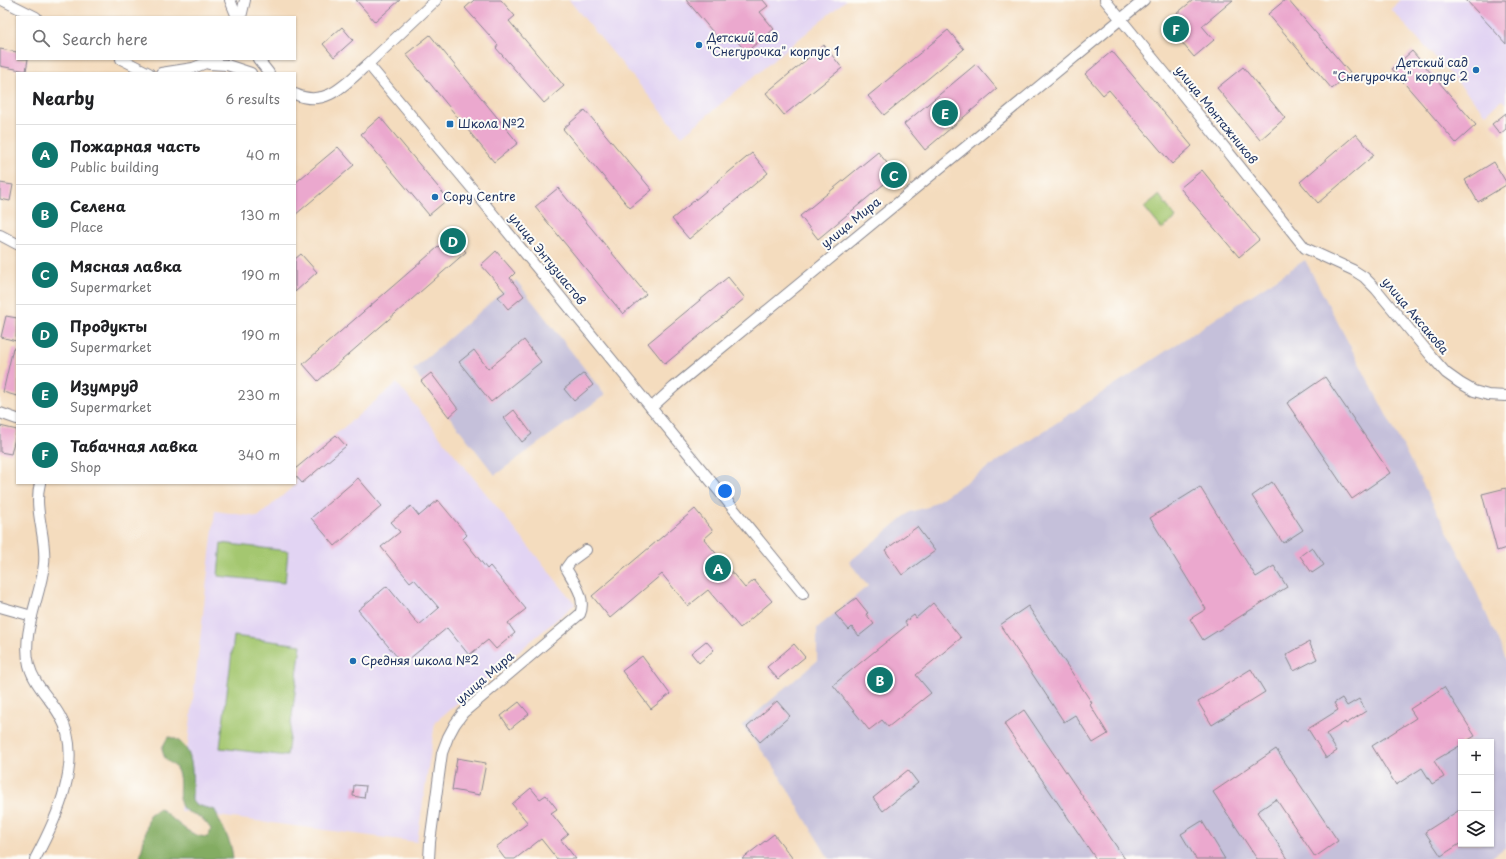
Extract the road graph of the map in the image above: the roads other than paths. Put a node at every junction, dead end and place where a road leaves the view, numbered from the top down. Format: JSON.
{"nodes":[{"id":1,"x":2,"y":0,"type":"edge"},
{"id":2,"x":230,"y":0,"type":"edge"},
{"id":3,"x":245,"y":0,"type":"edge"},
{"id":4,"x":436,"y":0,"type":"edge"},
{"id":5,"x":1105,"y":0,"type":"edge"},
{"id":6,"x":1144,"y":0,"type":"edge"},
{"id":7,"x":34,"y":16,"type":"edge"},
{"id":8,"x":237,"y":16,"type":"edge"},
{"id":9,"x":241,"y":16,"type":"edge"},
{"id":10,"x":1121,"y":19,"type":"junction"},
{"id":11,"x":122,"y":60,"type":"edge"},
{"id":12,"x":214,"y":60,"type":"edge"},
{"id":13,"x":259,"y":60,"type":"edge"},
{"id":14,"x":368,"y":64,"type":"junction"},
{"id":15,"x":204,"y":65,"type":"junction"},
{"id":16,"x":147,"y":72,"type":"edge"},
{"id":17,"x":166,"y":72,"type":"edge"},
{"id":18,"x":248,"y":72,"type":"edge"},
{"id":19,"x":268,"y":72,"type":"edge"},
{"id":20,"x":296,"y":94,"type":"edge"},
{"id":21,"x":0,"y":235,"type":"edge"},
{"id":22,"x":16,"y":243,"type":"edge"},
{"id":23,"x":1305,"y":248,"type":"joint"},
{"id":24,"x":1506,"y":396,"type":"edge"},
{"id":25,"x":651,"y":408,"type":"junction"},
{"id":26,"x":0,"y":413,"type":"edge"},
{"id":27,"x":16,"y":419,"type":"edge"},
{"id":28,"x":40,"y":484,"type":"edge"},
{"id":29,"x":586,"y":550,"type":"dead end"},
{"id":30,"x":803,"y":594,"type":"dead end"},
{"id":31,"x":0,"y":607,"type":"edge"},
{"id":32,"x":32,"y":616,"type":"junction"},
{"id":33,"x":35,"y":859,"type":"edge"},
{"id":34,"x":429,"y":859,"type":"edge"}],
"edges":[{"from":1,"to":7,"type":"street"},
{"from":2,"to":8,"type":"street"},
{"from":3,"to":9,"type":"street"},
{"from":4,"to":14,"type":"street"},
{"from":5,"to":10,"type":"street","name":"улица Монтажников"},
{"from":6,"to":10,"type":"street","name":"улица Мира"},
{"from":10,"to":23,"type":"street","name":"улица Монтажников"},
{"from":10,"to":25,"type":"street","name":"улица Мира"},
{"from":11,"to":16,"type":"street"},
{"from":12,"to":15,"type":"street"},
{"from":13,"to":19,"type":"street"},
{"from":14,"to":20,"type":"street"},
{"from":14,"to":25,"type":"street","name":"улица Энтузиастов"},
{"from":15,"to":17,"type":"street"},
{"from":15,"to":18,"type":"street"},
{"from":21,"to":22,"type":"street"},
{"from":23,"to":24,"type":"street","name":"улица Аксакова"},
{"from":25,"to":30,"type":"street","name":"улица Энтузиастов"},
{"from":26,"to":27,"type":"street"},
{"from":28,"to":32,"type":"street"},
{"from":29,"to":34,"type":"street","name":"улица Мира"},
{"from":31,"to":32,"type":"street"},
{"from":32,"to":33,"type":"street"}]}
